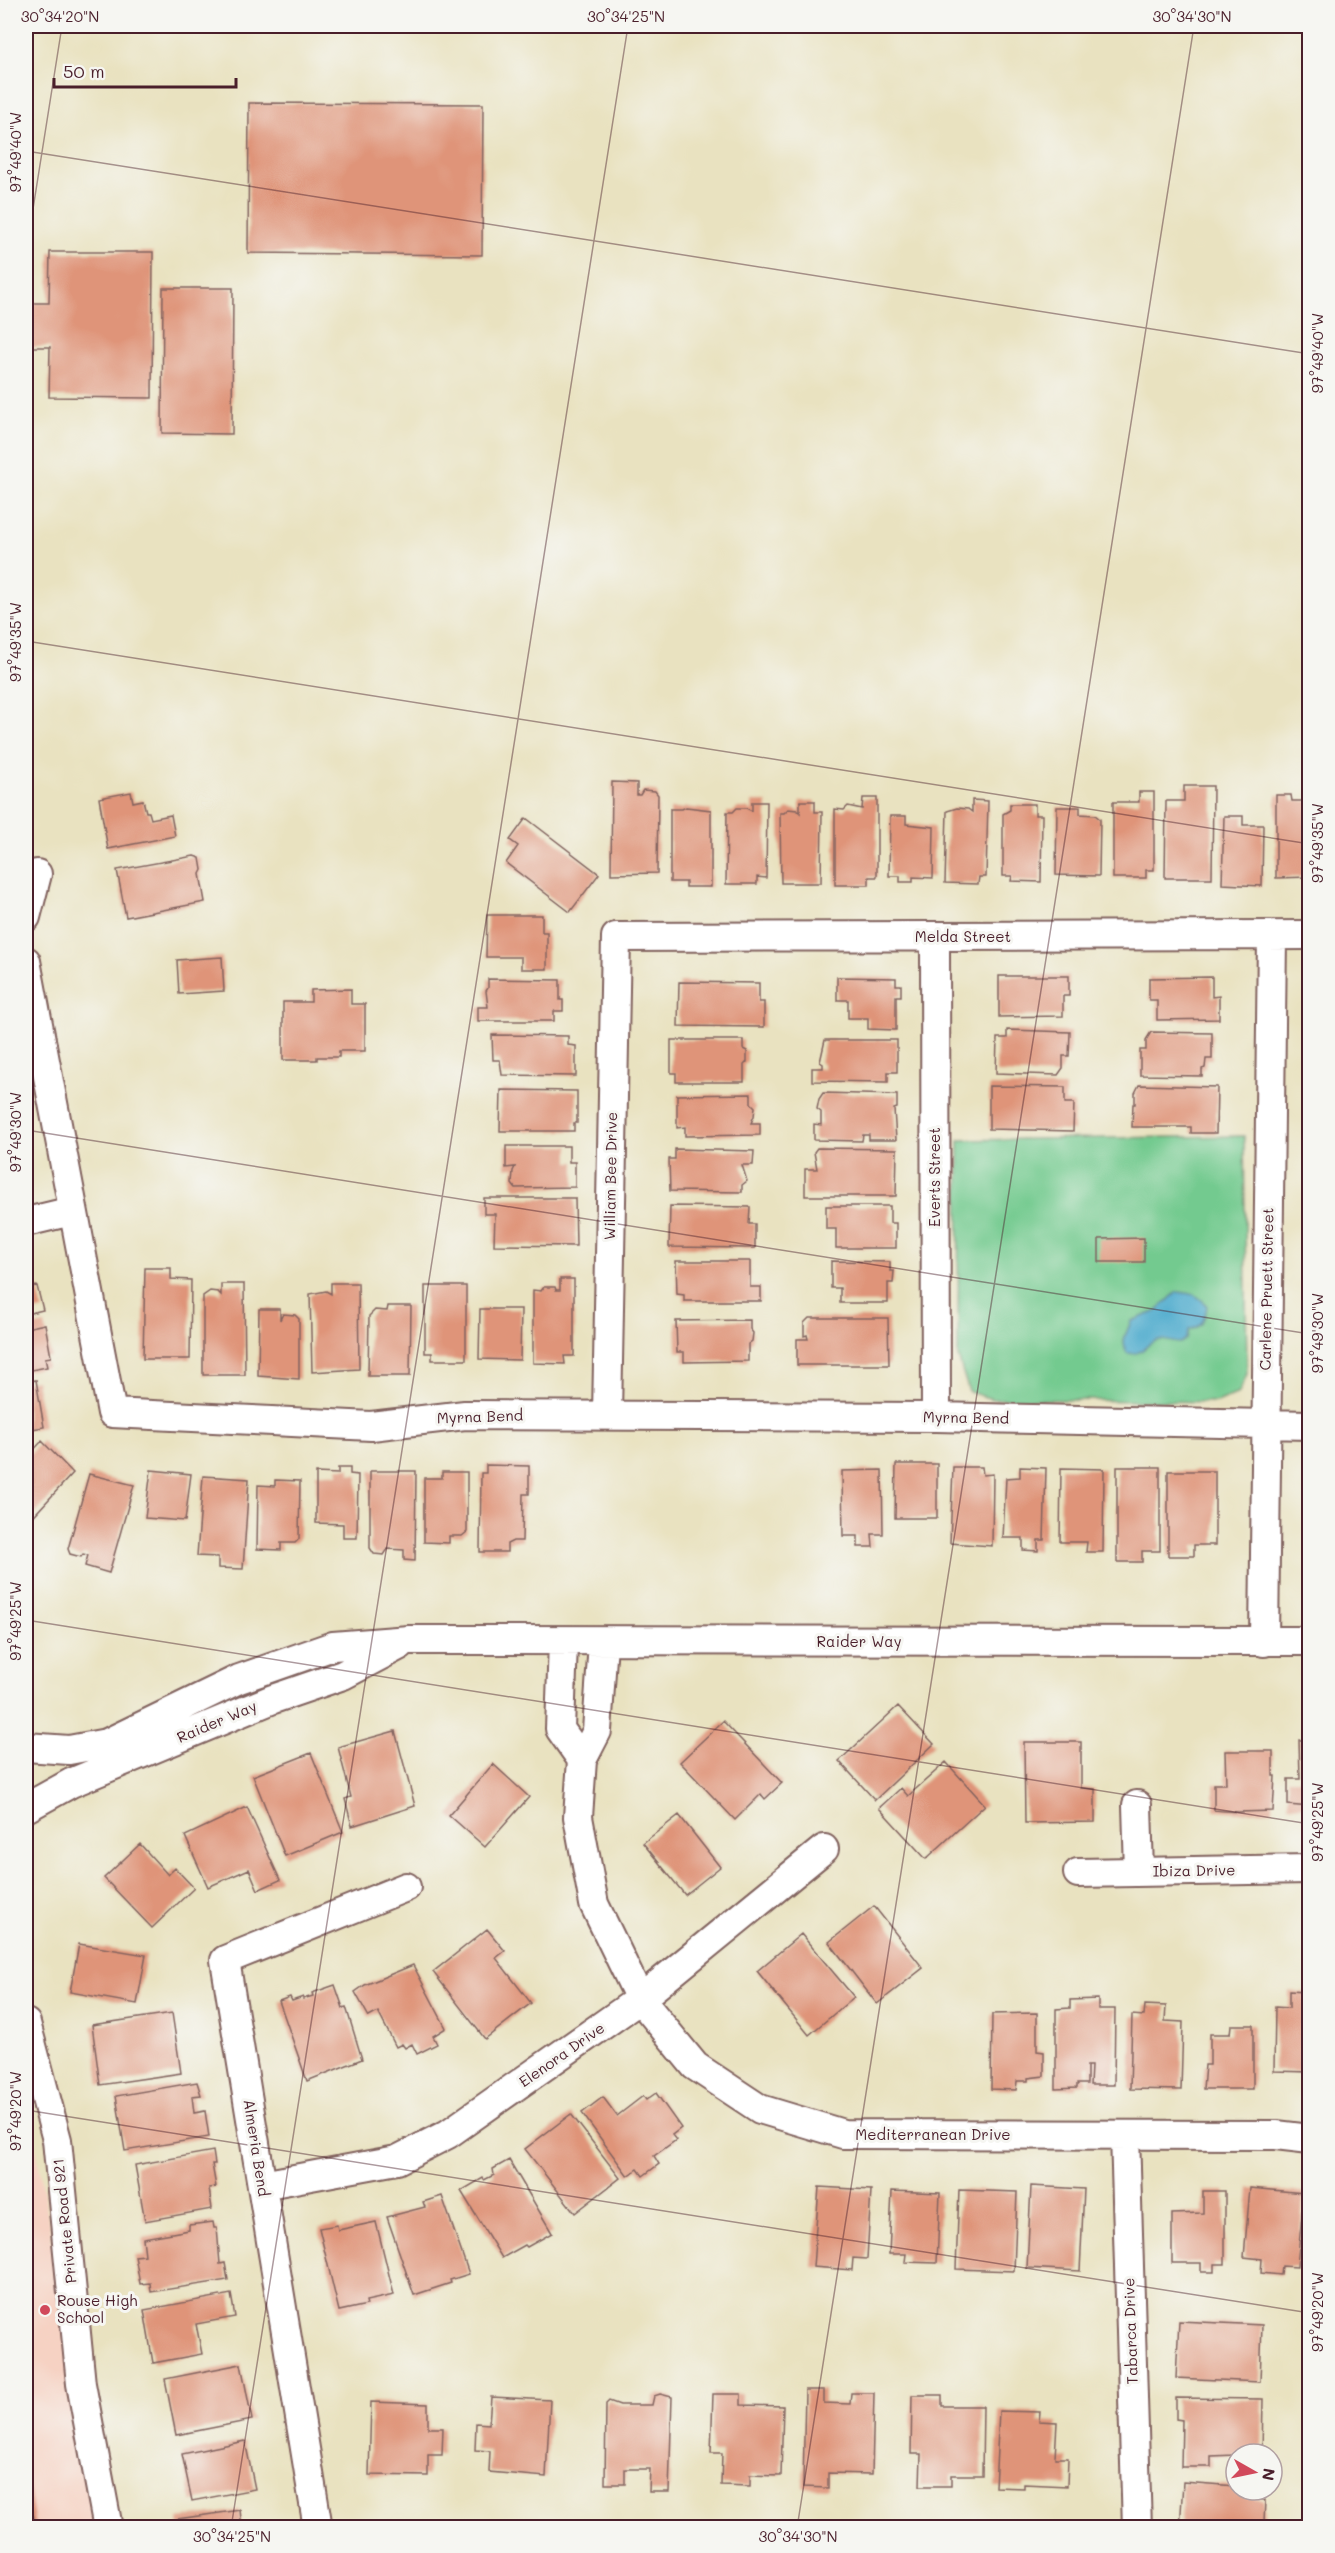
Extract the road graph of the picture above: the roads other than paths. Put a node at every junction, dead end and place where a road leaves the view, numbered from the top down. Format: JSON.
{"nodes":[{"id":1,"x":37,"y":874,"type":"dead end"},
{"id":2,"x":26,"y":917,"type":"edge"},
{"id":3,"x":1310,"y":935,"type":"edge"},
{"id":4,"x":1272,"y":936,"type":"junction"},
{"id":5,"x":616,"y":937,"type":"joint"},
{"id":6,"x":935,"y":938,"type":"junction"},
{"id":7,"x":26,"y":961,"type":"edge"},
{"id":8,"x":72,"y":1211,"type":"junction"},
{"id":9,"x":26,"y":1222,"type":"edge"},
{"id":10,"x":608,"y":1416,"type":"junction"},
{"id":11,"x":936,"y":1417,"type":"junction"},
{"id":12,"x":1266,"y":1424,"type":"junction"},
{"id":13,"x":1310,"y":1425,"type":"edge"},
{"id":14,"x":409,"y":1640,"type":"junction"},
{"id":15,"x":1310,"y":1641,"type":"edge"},
{"id":16,"x":563,"y":1642,"type":"junction"},
{"id":17,"x":603,"y":1642,"type":"junction"},
{"id":18,"x":1264,"y":1642,"type":"junction"},
{"id":19,"x":26,"y":1747,"type":"edge"},
{"id":20,"x":582,"y":1760,"type":"junction"},
{"id":21,"x":1137,"y":1805,"type":"dead end"},
{"id":22,"x":26,"y":1808,"type":"edge"},
{"id":23,"x":824,"y":1849,"type":"dead end"},
{"id":24,"x":1310,"y":1869,"type":"edge"},
{"id":25,"x":1139,"y":1872,"type":"junction"},
{"id":26,"x":1078,"y":1873,"type":"dead end"},
{"id":27,"x":406,"y":1887,"type":"dead end"},
{"id":28,"x":640,"y":1999,"type":"junction"},
{"id":29,"x":26,"y":2023,"type":"edge"},
{"id":30,"x":1125,"y":2135,"type":"junction"},
{"id":31,"x":1310,"y":2139,"type":"edge"},
{"id":32,"x":262,"y":2185,"type":"junction"},
{"id":33,"x":108,"y":2528,"type":"edge"},
{"id":34,"x":318,"y":2528,"type":"edge"},
{"id":35,"x":1137,"y":2528,"type":"edge"}],
"edges":[{"from":1,"to":2,"type":"street"},
{"from":3,"to":4,"type":"street","name":"Melda Street"},
{"from":4,"to":6,"type":"street","name":"Melda Street"},
{"from":4,"to":12,"type":"street","name":"Carlene Pruett Street"},
{"from":5,"to":6,"type":"street","name":"Melda Street"},
{"from":5,"to":10,"type":"street","name":"William Bee Drive"},
{"from":6,"to":11,"type":"street","name":"Everts Street"},
{"from":7,"to":8,"type":"street","name":"Myrna Bend"},
{"from":8,"to":9,"type":"street"},
{"from":8,"to":10,"type":"street","name":"Myrna Bend"},
{"from":10,"to":11,"type":"street","name":"Myrna Bend"},
{"from":11,"to":12,"type":"street","name":"Myrna Bend"},
{"from":12,"to":13,"type":"street","name":"Myrna Bend"},
{"from":12,"to":18,"type":"street","name":"Carlene Pruett Street"},
{"from":14,"to":16,"type":"street","name":"Raider Way"},
{"from":14,"to":19,"type":"street","name":"Raider Way"},
{"from":14,"to":22,"type":"street","name":"Raider Way"},
{"from":15,"to":18,"type":"street","name":"Raider Way"},
{"from":16,"to":17,"type":"street","name":"Raider Way"},
{"from":16,"to":20,"type":"street"},
{"from":17,"to":18,"type":"street","name":"Raider Way"},
{"from":17,"to":20,"type":"street"},
{"from":20,"to":28,"type":"street","name":"Mediterranean Drive"},
{"from":21,"to":25,"type":"street"},
{"from":23,"to":28,"type":"street","name":"Elenora Drive"},
{"from":24,"to":25,"type":"street","name":"Ibiza Drive"},
{"from":25,"to":26,"type":"street","name":"Ibiza Drive"},
{"from":27,"to":32,"type":"street","name":"Almeria Bend"},
{"from":28,"to":30,"type":"street","name":"Mediterranean Drive"},
{"from":28,"to":32,"type":"street","name":"Elenora Drive"},
{"from":29,"to":33,"type":"street","name":"Private Road 921"},
{"from":30,"to":31,"type":"street","name":"Mediterranean Drive"},
{"from":30,"to":35,"type":"street","name":"Tabarca Drive"},
{"from":32,"to":34,"type":"street","name":"Almeria Bend"}]}
